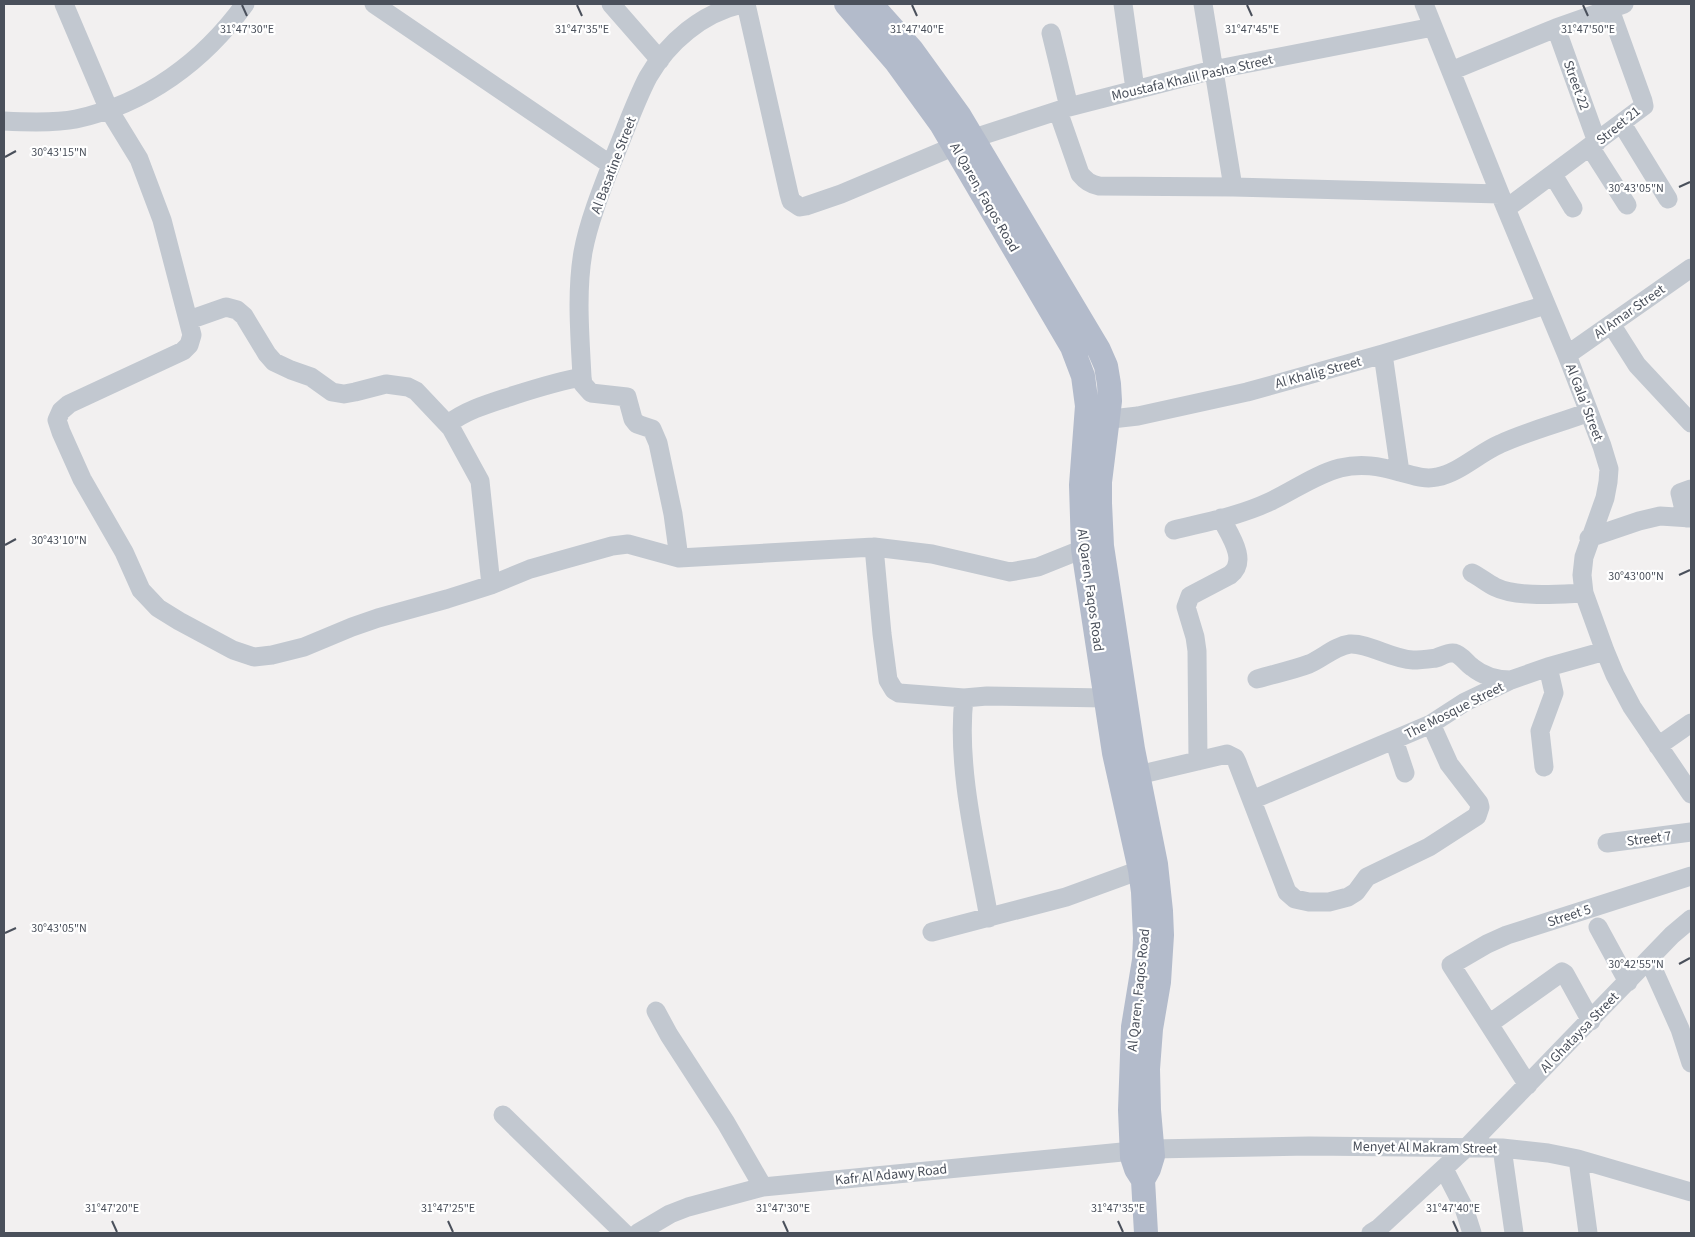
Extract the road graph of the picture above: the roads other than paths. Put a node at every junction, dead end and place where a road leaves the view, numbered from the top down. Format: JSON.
{"nodes":[{"id":1,"x":64,"y":4,"type":"edge"},
{"id":2,"x":246,"y":4,"type":"edge"},
{"id":3,"x":374,"y":4,"type":"edge"},
{"id":4,"x":611,"y":4,"type":"edge"},
{"id":5,"x":741,"y":4,"type":"edge"},
{"id":6,"x":846,"y":4,"type":"edge"},
{"id":7,"x":871,"y":4,"type":"edge"},
{"id":8,"x":1124,"y":4,"type":"edge"},
{"id":9,"x":1203,"y":4,"type":"edge"},
{"id":10,"x":1424,"y":4,"type":"edge"},
{"id":11,"x":1614,"y":5,"type":"edge"},
{"id":12,"x":1434,"y":27,"type":"junction"},
{"id":13,"x":1556,"y":28,"type":"junction"},
{"id":14,"x":1051,"y":33,"type":"dead end"},
{"id":15,"x":660,"y":60,"type":"junction"},
{"id":16,"x":1213,"y":70,"type":"junction"},
{"id":17,"x":1451,"y":71,"type":"junction"},
{"id":18,"x":1135,"y":89,"type":"junction"},
{"id":19,"x":1064,"y":109,"type":"junction"},
{"id":20,"x":109,"y":110,"type":"junction"},
{"id":21,"x":4,"y":121,"type":"edge"},
{"id":22,"x":1622,"y":124,"type":"junction"},
{"id":23,"x":964,"y":142,"type":"junction"},
{"id":24,"x":1594,"y":145,"type":"junction"},
{"id":25,"x":611,"y":165,"type":"junction"},
{"id":26,"x":1553,"y":175,"type":"junction"},
{"id":27,"x":1233,"y":186,"type":"junction"},
{"id":28,"x":1668,"y":199,"type":"dead end"},
{"id":29,"x":1504,"y":201,"type":"junction"},
{"id":30,"x":1627,"y":205,"type":"dead end"},
{"id":31,"x":1573,"y":208,"type":"dead end"},
{"id":32,"x":1691,"y":268,"type":"edge"},
{"id":33,"x":1546,"y":305,"type":"junction"},
{"id":34,"x":189,"y":320,"type":"junction"},
{"id":35,"x":1611,"y":324,"type":"junction"},
{"id":36,"x":1383,"y":354,"type":"junction"},
{"id":37,"x":1567,"y":355,"type":"junction"},
{"id":38,"x":582,"y":377,"type":"junction"},
{"id":39,"x":1589,"y":412,"type":"junction"},
{"id":40,"x":1109,"y":419,"type":"junction"},
{"id":41,"x":1086,"y":422,"type":"junction"},
{"id":42,"x":1691,"y":423,"type":"edge"},
{"id":43,"x":448,"y":424,"type":"junction"},
{"id":44,"x":1400,"y":472,"type":"junction"},
{"id":45,"x":1691,"y":489,"type":"edge"},
{"id":46,"x":1221,"y":518,"type":"junction"},
{"id":47,"x":1689,"y":518,"type":"edge"},
{"id":48,"x":1174,"y":530,"type":"dead end"},
{"id":49,"x":1589,"y":538,"type":"junction"},
{"id":50,"x":874,"y":547,"type":"junction"},
{"id":51,"x":1093,"y":547,"type":"junction"},
{"id":52,"x":679,"y":558,"type":"junction"},
{"id":53,"x":1472,"y":573,"type":"dead end"},
{"id":54,"x":490,"y":585,"type":"junction"},
{"id":55,"x":1584,"y":593,"type":"junction"},
{"id":56,"x":1108,"y":646,"type":"junction"},
{"id":57,"x":1605,"y":651,"type":"junction"},
{"id":58,"x":1548,"y":667,"type":"junction"},
{"id":59,"x":1258,"y":678,"type":"dead end"},
{"id":60,"x":1511,"y":680,"type":"junction"},
{"id":61,"x":964,"y":698,"type":"junction"},
{"id":62,"x":1106,"y":698,"type":"junction"},
{"id":63,"x":1691,"y":723,"type":"edge"},
{"id":64,"x":1431,"y":724,"type":"junction"},
{"id":65,"x":1394,"y":740,"type":"junction"},
{"id":66,"x":1658,"y":746,"type":"junction"},
{"id":67,"x":1124,"y":751,"type":"junction"},
{"id":68,"x":1198,"y":760,"type":"junction"},
{"id":69,"x":1544,"y":767,"type":"dead end"},
{"id":70,"x":1405,"y":772,"type":"dead end"},
{"id":71,"x":1138,"y":775,"type":"junction"},
{"id":72,"x":1691,"y":794,"type":"edge"},
{"id":73,"x":1252,"y":800,"type":"junction"},
{"id":74,"x":1691,"y":832,"type":"edge"},
{"id":75,"x":1607,"y":843,"type":"dead end"},
{"id":76,"x":1140,"y":870,"type":"junction"},
{"id":77,"x":1691,"y":876,"type":"edge"},
{"id":78,"x":989,"y":918,"type":"junction"},
{"id":79,"x":1691,"y":918,"type":"edge"},
{"id":80,"x":1598,"y":927,"type":"dead end"},
{"id":81,"x":932,"y":932,"type":"dead end"},
{"id":82,"x":1648,"y":960,"type":"junction"},
{"id":83,"x":1628,"y":982,"type":"junction"},
{"id":84,"x":656,"y":1011,"type":"dead end"},
{"id":85,"x":1591,"y":1020,"type":"junction"},
{"id":86,"x":1489,"y":1024,"type":"junction"},
{"id":87,"x":1686,"y":1027,"type":"edge"},
{"id":88,"x":1691,"y":1063,"type":"edge"},
{"id":89,"x":1528,"y":1085,"type":"junction"},
{"id":90,"x":504,"y":1114,"type":"dead end"},
{"id":91,"x":1468,"y":1146,"type":"junction"},
{"id":92,"x":1502,"y":1148,"type":"junction"},
{"id":93,"x":1142,"y":1150,"type":"junction"},
{"id":94,"x":1578,"y":1159,"type":"junction"},
{"id":95,"x":1444,"y":1169,"type":"junction"},
{"id":96,"x":763,"y":1187,"type":"junction"},
{"id":97,"x":1691,"y":1192,"type":"edge"},
{"id":98,"x":624,"y":1233,"type":"edge"},
{"id":99,"x":638,"y":1233,"type":"edge"},
{"id":100,"x":1146,"y":1233,"type":"edge"},
{"id":101,"x":1371,"y":1233,"type":"edge"},
{"id":102,"x":1472,"y":1233,"type":"edge"},
{"id":103,"x":1514,"y":1233,"type":"edge"},
{"id":104,"x":1588,"y":1233,"type":"edge"}],
"edges":[{"from":1,"to":20,"type":"street"},
{"from":2,"to":20,"type":"street"},
{"from":3,"to":25,"type":"street"},
{"from":4,"to":15,"type":"street"},
{"from":5,"to":15,"type":"street","name":"Al Basatine Street"},
{"from":5,"to":23,"type":"street","name":"Moustafa Khalil Pasha Street"},
{"from":6,"to":23,"type":"main road","name":"Al Qaren, Faqos Road"},
{"from":7,"to":23,"type":"main road","name":"Al Qaren, Faqos Road"},
{"from":8,"to":18,"type":"street"},
{"from":9,"to":16,"type":"street"},
{"from":10,"to":12,"type":"street","name":"Al Gala' Street"},
{"from":11,"to":13,"type":"street"},
{"from":11,"to":22,"type":"street","name":"Street 21"},
{"from":12,"to":16,"type":"street","name":"Moustafa Khalil Pasha Street"},
{"from":12,"to":17,"type":"street","name":"Al Gala' Street"},
{"from":13,"to":17,"type":"street"},
{"from":13,"to":24,"type":"street","name":"Street 22"},
{"from":14,"to":19,"type":"street"},
{"from":15,"to":25,"type":"street","name":"Al Basatine Street"},
{"from":16,"to":18,"type":"street","name":"Moustafa Khalil Pasha Street"},
{"from":16,"to":27,"type":"street"},
{"from":17,"to":29,"type":"street","name":"Al Gala' Street"},
{"from":18,"to":19,"type":"street","name":"Moustafa Khalil Pasha Street"},
{"from":19,"to":23,"type":"street","name":"Moustafa Khalil Pasha Street"},
{"from":19,"to":27,"type":"street"},
{"from":20,"to":21,"type":"street"},
{"from":20,"to":34,"type":"street"},
{"from":22,"to":24,"type":"street","name":"Street 21"},
{"from":22,"to":28,"type":"street"},
{"from":23,"to":40,"type":"main road","name":"Al Qaren, Faqos Road"},
{"from":23,"to":41,"type":"main road","name":"Al Qaren, Faqos Road"},
{"from":24,"to":26,"type":"street","name":"Street 21"},
{"from":24,"to":30,"type":"street","name":"Street 22"},
{"from":25,"to":38,"type":"street","name":"Al Basatine Street"},
{"from":26,"to":29,"type":"street","name":"Street 21"},
{"from":26,"to":31,"type":"street"},
{"from":27,"to":29,"type":"street"},
{"from":29,"to":33,"type":"street","name":"Al Gala' Street"},
{"from":32,"to":35,"type":"street","name":"Al Amar Street"},
{"from":33,"to":36,"type":"street","name":"Al Khalig Street"},
{"from":33,"to":37,"type":"street","name":"Al Gala' Street"},
{"from":34,"to":43,"type":"street"},
{"from":34,"to":54,"type":"street"},
{"from":35,"to":37,"type":"street","name":"Al Amar Street"},
{"from":35,"to":42,"type":"street"},
{"from":36,"to":40,"type":"street","name":"Al Khalig Street"},
{"from":36,"to":44,"type":"street"},
{"from":37,"to":39,"type":"street","name":"Al Gala' Street"},
{"from":38,"to":43,"type":"street"},
{"from":38,"to":52,"type":"street"},
{"from":39,"to":44,"type":"street"},
{"from":39,"to":49,"type":"street","name":"Al Gala' Street"},
{"from":40,"to":41,"type":"street","name":"Al Khalig Street"},
{"from":40,"to":51,"type":"main road","name":"Al Qaren, Faqos Road"},
{"from":41,"to":51,"type":"main road","name":"Al Qaren, Faqos Road"},
{"from":43,"to":54,"type":"street"},
{"from":44,"to":46,"type":"street"},
{"from":45,"to":47,"type":"street"},
{"from":46,"to":48,"type":"street"},
{"from":46,"to":68,"type":"street"},
{"from":47,"to":49,"type":"street"},
{"from":49,"to":55,"type":"street","name":"Al Gala' Street"},
{"from":50,"to":51,"type":"street"},
{"from":50,"to":52,"type":"street"},
{"from":50,"to":61,"type":"street"},
{"from":51,"to":56,"type":"main road","name":"Al Qaren, Faqos Road"},
{"from":52,"to":54,"type":"street"},
{"from":53,"to":55,"type":"street"},
{"from":55,"to":57,"type":"street","name":"Al Gala' Street"},
{"from":56,"to":62,"type":"main road","name":"Al Qaren, Faqos Road"},
{"from":56,"to":67,"type":"main road","name":"Al Qaren, Faqos Road"},
{"from":57,"to":58,"type":"street","name":"The Mosque Street"},
{"from":57,"to":66,"type":"street","name":"Al Gala' Street"},
{"from":58,"to":60,"type":"street","name":"The Mosque Street"},
{"from":58,"to":69,"type":"street"},
{"from":59,"to":60,"type":"street"},
{"from":60,"to":64,"type":"street","name":"The Mosque Street"},
{"from":61,"to":62,"type":"street"},
{"from":61,"to":78,"type":"street"},
{"from":62,"to":67,"type":"main road","name":"Al Qaren, Faqos Road"},
{"from":63,"to":66,"type":"street"},
{"from":64,"to":65,"type":"street","name":"The Mosque Street"},
{"from":64,"to":73,"type":"street"},
{"from":65,"to":70,"type":"street"},
{"from":65,"to":73,"type":"street","name":"The Mosque Street"},
{"from":66,"to":72,"type":"street","name":"Al Gala' Street"},
{"from":67,"to":71,"type":"main road","name":"Al Qaren, Faqos Road"},
{"from":67,"to":76,"type":"main road","name":"Al Qaren, Faqos Road"},
{"from":68,"to":71,"type":"street"},
{"from":68,"to":73,"type":"street"},
{"from":71,"to":93,"type":"main road","name":"Al Qaren, Faqos Road"},
{"from":74,"to":75,"type":"street","name":"Street 7"},
{"from":76,"to":78,"type":"street"},
{"from":76,"to":93,"type":"main road","name":"Al Qaren, Faqos Road"},
{"from":77,"to":86,"type":"street","name":"Street 5"},
{"from":78,"to":81,"type":"street"},
{"from":79,"to":82,"type":"street","name":"Al Ghataysa Street"},
{"from":80,"to":83,"type":"street"},
{"from":82,"to":83,"type":"street","name":"Al Ghataysa Street"},
{"from":82,"to":87,"type":"street"},
{"from":83,"to":85,"type":"street","name":"Al Ghataysa Street"},
{"from":84,"to":96,"type":"street"},
{"from":85,"to":86,"type":"street"},
{"from":85,"to":89,"type":"street","name":"Al Ghataysa Street"},
{"from":86,"to":89,"type":"street"},
{"from":87,"to":88,"type":"street"},
{"from":89,"to":91,"type":"street","name":"Al Ghataysa Street"},
{"from":90,"to":98,"type":"street"},
{"from":91,"to":92,"type":"street","name":"Menyet Al Makram Street"},
{"from":91,"to":93,"type":"street","name":"Menyet Al Makram Street"},
{"from":91,"to":95,"type":"street","name":"Al Ghataysa Street"},
{"from":92,"to":94,"type":"street","name":"Menyet Al Makram Street"},
{"from":92,"to":103,"type":"street"},
{"from":93,"to":96,"type":"street","name":"Kafr Al Adawy Road"},
{"from":93,"to":100,"type":"main road","name":"Al Qaren, Faqos Road"},
{"from":94,"to":97,"type":"street","name":"Menyet Al Makram Street"},
{"from":94,"to":104,"type":"street"},
{"from":95,"to":101,"type":"street","name":"Al Ghataysa Street"},
{"from":95,"to":102,"type":"street"},
{"from":96,"to":99,"type":"street","name":"Kafr Al Adawy Road"}]}
